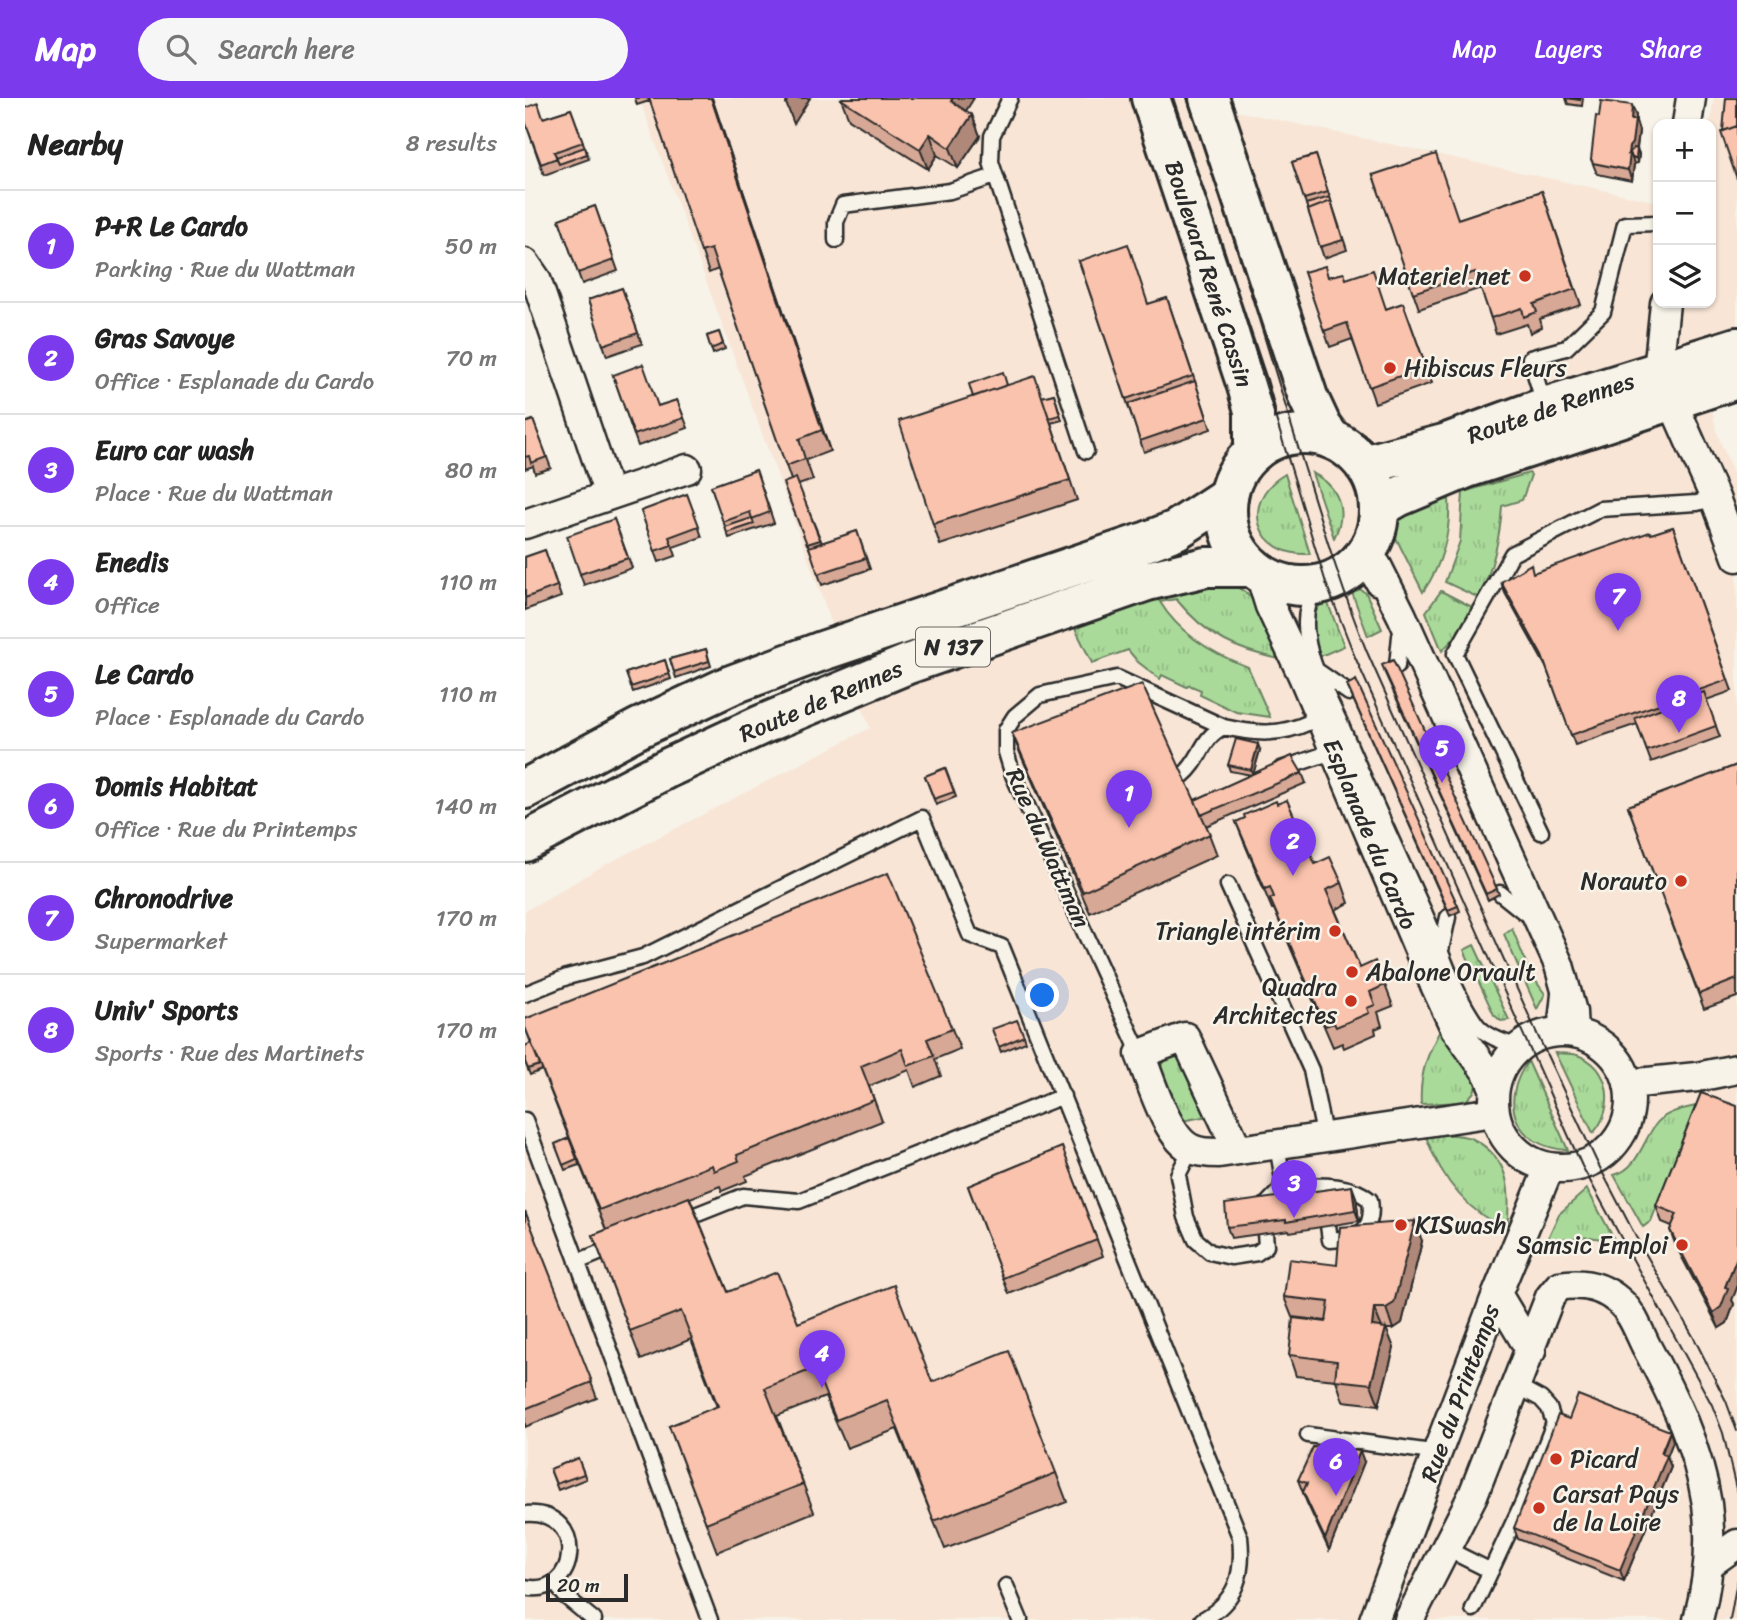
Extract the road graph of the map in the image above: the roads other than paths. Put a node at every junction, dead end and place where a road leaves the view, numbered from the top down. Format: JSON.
{"nodes":[{"id":1,"x":1010,"y":98,"type":"edge"},
{"id":2,"x":1151,"y":98,"type":"edge"},
{"id":3,"x":1209,"y":98,"type":"edge"},
{"id":4,"x":1691,"y":98,"type":"edge"},
{"id":5,"x":1688,"y":119,"type":"edge"},
{"id":6,"x":995,"y":176,"type":"junction"},
{"id":7,"x":1653,"y":223,"type":"edge"},
{"id":8,"x":836,"y":240,"type":"dead end"},
{"id":9,"x":525,"y":263,"type":"edge"},
{"id":10,"x":1665,"y":308,"type":"edge"},
{"id":11,"x":1737,"y":347,"type":"edge"},
{"id":12,"x":1737,"y":379,"type":"edge"},
{"id":13,"x":1665,"y":386,"type":"junction"},
{"id":14,"x":1545,"y":407,"type":"junction"},
{"id":15,"x":1331,"y":439,"type":"junction"},
{"id":16,"x":1086,"y":451,"type":"dead end"},
{"id":17,"x":1254,"y":452,"type":"junction"},
{"id":18,"x":1364,"y":465,"type":"junction"},
{"id":19,"x":687,"y":469,"type":"dead end"},
{"id":20,"x":609,"y":495,"type":"junction"},
{"id":21,"x":1228,"y":496,"type":"junction"},
{"id":22,"x":1715,"y":498,"type":"junction"},
{"id":23,"x":1379,"y":508,"type":"junction"},
{"id":24,"x":525,"y":524,"type":"edge"},
{"id":25,"x":1737,"y":557,"type":"edge"},
{"id":26,"x":1360,"y":560,"type":"junction"},
{"id":27,"x":1255,"y":571,"type":"junction"},
{"id":28,"x":1317,"y":586,"type":"junction"},
{"id":29,"x":1400,"y":636,"type":"junction"},
{"id":30,"x":1397,"y":666,"type":"edge"},
{"id":31,"x":1318,"y":671,"type":"junction"},
{"id":32,"x":1349,"y":693,"type":"edge"},
{"id":33,"x":1316,"y":706,"type":"junction"},
{"id":34,"x":1224,"y":727,"type":"junction"},
{"id":35,"x":1335,"y":751,"type":"junction"},
{"id":36,"x":1270,"y":774,"type":"edge"},
{"id":37,"x":1182,"y":776,"type":"edge"},
{"id":38,"x":525,"y":789,"type":"edge"},
{"id":39,"x":1541,"y":832,"type":"dead end"},
{"id":40,"x":525,"y":842,"type":"edge"},
{"id":41,"x":1228,"y":885,"type":"dead end"},
{"id":42,"x":1500,"y":893,"type":"edge"},
{"id":43,"x":1525,"y":913,"type":"junction"},
{"id":44,"x":1448,"y":917,"type":"edge"},
{"id":45,"x":1441,"y":950,"type":"junction"},
{"id":46,"x":525,"y":994,"type":"edge"},
{"id":47,"x":1564,"y":1032,"type":"junction"},
{"id":48,"x":1519,"y":1046,"type":"junction"},
{"id":49,"x":1140,"y":1054,"type":"junction"},
{"id":50,"x":1737,"y":1069,"type":"edge"},
{"id":51,"x":1629,"y":1084,"type":"junction"},
{"id":52,"x":1063,"y":1096,"type":"junction"},
{"id":53,"x":1494,"y":1100,"type":"junction"},
{"id":54,"x":525,"y":1120,"type":"edge"},
{"id":55,"x":1325,"y":1139,"type":"junction"},
{"id":56,"x":1277,"y":1145,"type":"junction"},
{"id":57,"x":1191,"y":1149,"type":"junction"},
{"id":58,"x":1238,"y":1150,"type":"junction"},
{"id":59,"x":1549,"y":1168,"type":"junction"},
{"id":60,"x":1284,"y":1186,"type":"junction"},
{"id":61,"x":1324,"y":1201,"type":"edge"},
{"id":62,"x":1261,"y":1210,"type":"edge"},
{"id":63,"x":1328,"y":1225,"type":"edge"},
{"id":64,"x":664,"y":1227,"type":"edge"},
{"id":65,"x":1265,"y":1233,"type":"edge"},
{"id":66,"x":627,"y":1242,"type":"edge"},
{"id":67,"x":577,"y":1262,"type":"junction"},
{"id":68,"x":1497,"y":1294,"type":"junction"},
{"id":69,"x":1531,"y":1351,"type":"junction"},
{"id":70,"x":1517,"y":1385,"type":"junction"},
{"id":71,"x":1308,"y":1435,"type":"dead end"},
{"id":72,"x":1439,"y":1453,"type":"junction"},
{"id":73,"x":525,"y":1514,"type":"edge"},
{"id":74,"x":1737,"y":1544,"type":"edge"},
{"id":75,"x":1445,"y":1549,"type":"junction"},
{"id":76,"x":1709,"y":1566,"type":"junction"},
{"id":77,"x":1491,"y":1571,"type":"junction"},
{"id":78,"x":554,"y":1582,"type":"junction"},
{"id":79,"x":1006,"y":1586,"type":"dead end"},
{"id":80,"x":525,"y":1587,"type":"edge"},
{"id":81,"x":1473,"y":1609,"type":"dead end"},
{"id":82,"x":594,"y":1620,"type":"edge"},
{"id":83,"x":710,"y":1620,"type":"edge"},
{"id":84,"x":1020,"y":1620,"type":"edge"},
{"id":85,"x":1202,"y":1620,"type":"edge"},
{"id":86,"x":1374,"y":1620,"type":"edge"},
{"id":87,"x":1409,"y":1620,"type":"edge"},
{"id":88,"x":1698,"y":1620,"type":"edge"}],
"edges":[{"from":1,"to":6,"type":"lane"},
{"from":2,"to":17,"type":"main road","name":"Boulevard René Cassin"},
{"from":3,"to":15,"type":"main road"},
{"from":4,"to":5,"type":"street"},
{"from":6,"to":8,"type":"lane"},
{"from":6,"to":16,"type":"lane"},
{"from":7,"to":14,"type":"lane"},
{"from":9,"to":20,"type":"street"},
{"from":10,"to":13,"type":"street"},
{"from":11,"to":13,"type":"main road","name":"Route de Rennes"},
{"from":12,"to":13,"type":"main road","name":"Route de Rennes"},
{"from":13,"to":14,"type":"main road","name":"Route de Rennes"},
{"from":13,"to":22,"type":"street"},
{"from":13,"to":23,"type":"main road","name":"Route de Rennes"},
{"from":14,"to":18,"type":"main road","name":"Route de Rennes"},
{"from":15,"to":17,"type":"main road"},
{"from":15,"to":18,"type":"main road"},
{"from":17,"to":21,"type":"main road"},
{"from":18,"to":23,"type":"main road"},
{"from":19,"to":20,"type":"street"},
{"from":20,"to":24,"type":"street"},
{"from":21,"to":27,"type":"main road"},
{"from":21,"to":38,"type":"main road","name":"Route de Rennes","number":"N 137"},
{"from":22,"to":25,"type":"street"},
{"from":22,"to":39,"type":"lane"},
{"from":23,"to":26,"type":"main road"},
{"from":26,"to":28,"type":"main road"},
{"from":26,"to":29,"type":"lane"},
{"from":26,"to":47,"type":"street"},
{"from":27,"to":28,"type":"main road"},
{"from":27,"to":33,"type":"street","name":"Esplanade du Cardo"},
{"from":27,"to":40,"type":"main road","name":"Route de Rennes","number":"N 137"},
{"from":28,"to":31,"type":"lane","name":"Esplanade du Cardo"},
{"from":29,"to":30,"type":"lane"},
{"from":29,"to":43,"type":"lane"},
{"from":31,"to":32,"type":"lane"},
{"from":31,"to":45,"type":"lane","name":"Esplanade du Cardo"},
{"from":33,"to":34,"type":"lane","name":"Rue du Wattman"},
{"from":33,"to":35,"type":"street","name":"Esplanade du Cardo"},
{"from":34,"to":37,"type":"lane"},
{"from":34,"to":49,"type":"lane","name":"Rue du Wattman"},
{"from":35,"to":36,"type":"lane"},
{"from":35,"to":53,"type":"street","name":"Esplanade du Cardo"},
{"from":41,"to":55,"type":"lane"},
{"from":42,"to":43,"type":"lane"},
{"from":43,"to":47,"type":"lane"},
{"from":44,"to":45,"type":"lane"},
{"from":45,"to":48,"type":"lane","name":"Esplanade du Cardo"},
{"from":46,"to":52,"type":"lane"},
{"from":47,"to":48,"type":"street"},
{"from":47,"to":51,"type":"street"},
{"from":48,"to":53,"type":"street"},
{"from":49,"to":57,"type":"street","name":"Rue du Wattman"},
{"from":49,"to":58,"type":"street"},
{"from":50,"to":51,"type":"street"},
{"from":51,"to":59,"type":"street"},
{"from":52,"to":64,"type":"lane"},
{"from":52,"to":85,"type":"lane"},
{"from":53,"to":55,"type":"street"},
{"from":53,"to":59,"type":"street"},
{"from":54,"to":67,"type":"lane"},
{"from":55,"to":56,"type":"street"},
{"from":56,"to":58,"type":"street"},
{"from":56,"to":60,"type":"lane"},
{"from":57,"to":58,"type":"street"},
{"from":57,"to":65,"type":"lane"},
{"from":59,"to":68,"type":"street","name":"Rue du Printemps"},
{"from":60,"to":61,"type":"lane"},
{"from":60,"to":62,"type":"lane"},
{"from":60,"to":63,"type":"lane"},
{"from":66,"to":67,"type":"lane"},
{"from":67,"to":83,"type":"lane"},
{"from":68,"to":69,"type":"street"},
{"from":68,"to":72,"type":"street","name":"Rue du Printemps"},
{"from":69,"to":70,"type":"street","name":"Rue du Printemps"},
{"from":69,"to":76,"type":"street","name":"Rue du Printemps"},
{"from":70,"to":75,"type":"street","name":"Rue du Printemps"},
{"from":70,"to":77,"type":"lane"},
{"from":71,"to":72,"type":"lane"},
{"from":72,"to":86,"type":"street","name":"Rue du Printemps"},
{"from":73,"to":78,"type":"lane"},
{"from":74,"to":76,"type":"street"},
{"from":75,"to":77,"type":"lane"},
{"from":75,"to":87,"type":"street","name":"Rue du Printemps"},
{"from":76,"to":88,"type":"street"},
{"from":77,"to":81,"type":"lane"},
{"from":78,"to":80,"type":"lane"},
{"from":78,"to":82,"type":"lane"},
{"from":79,"to":84,"type":"lane"}]}
